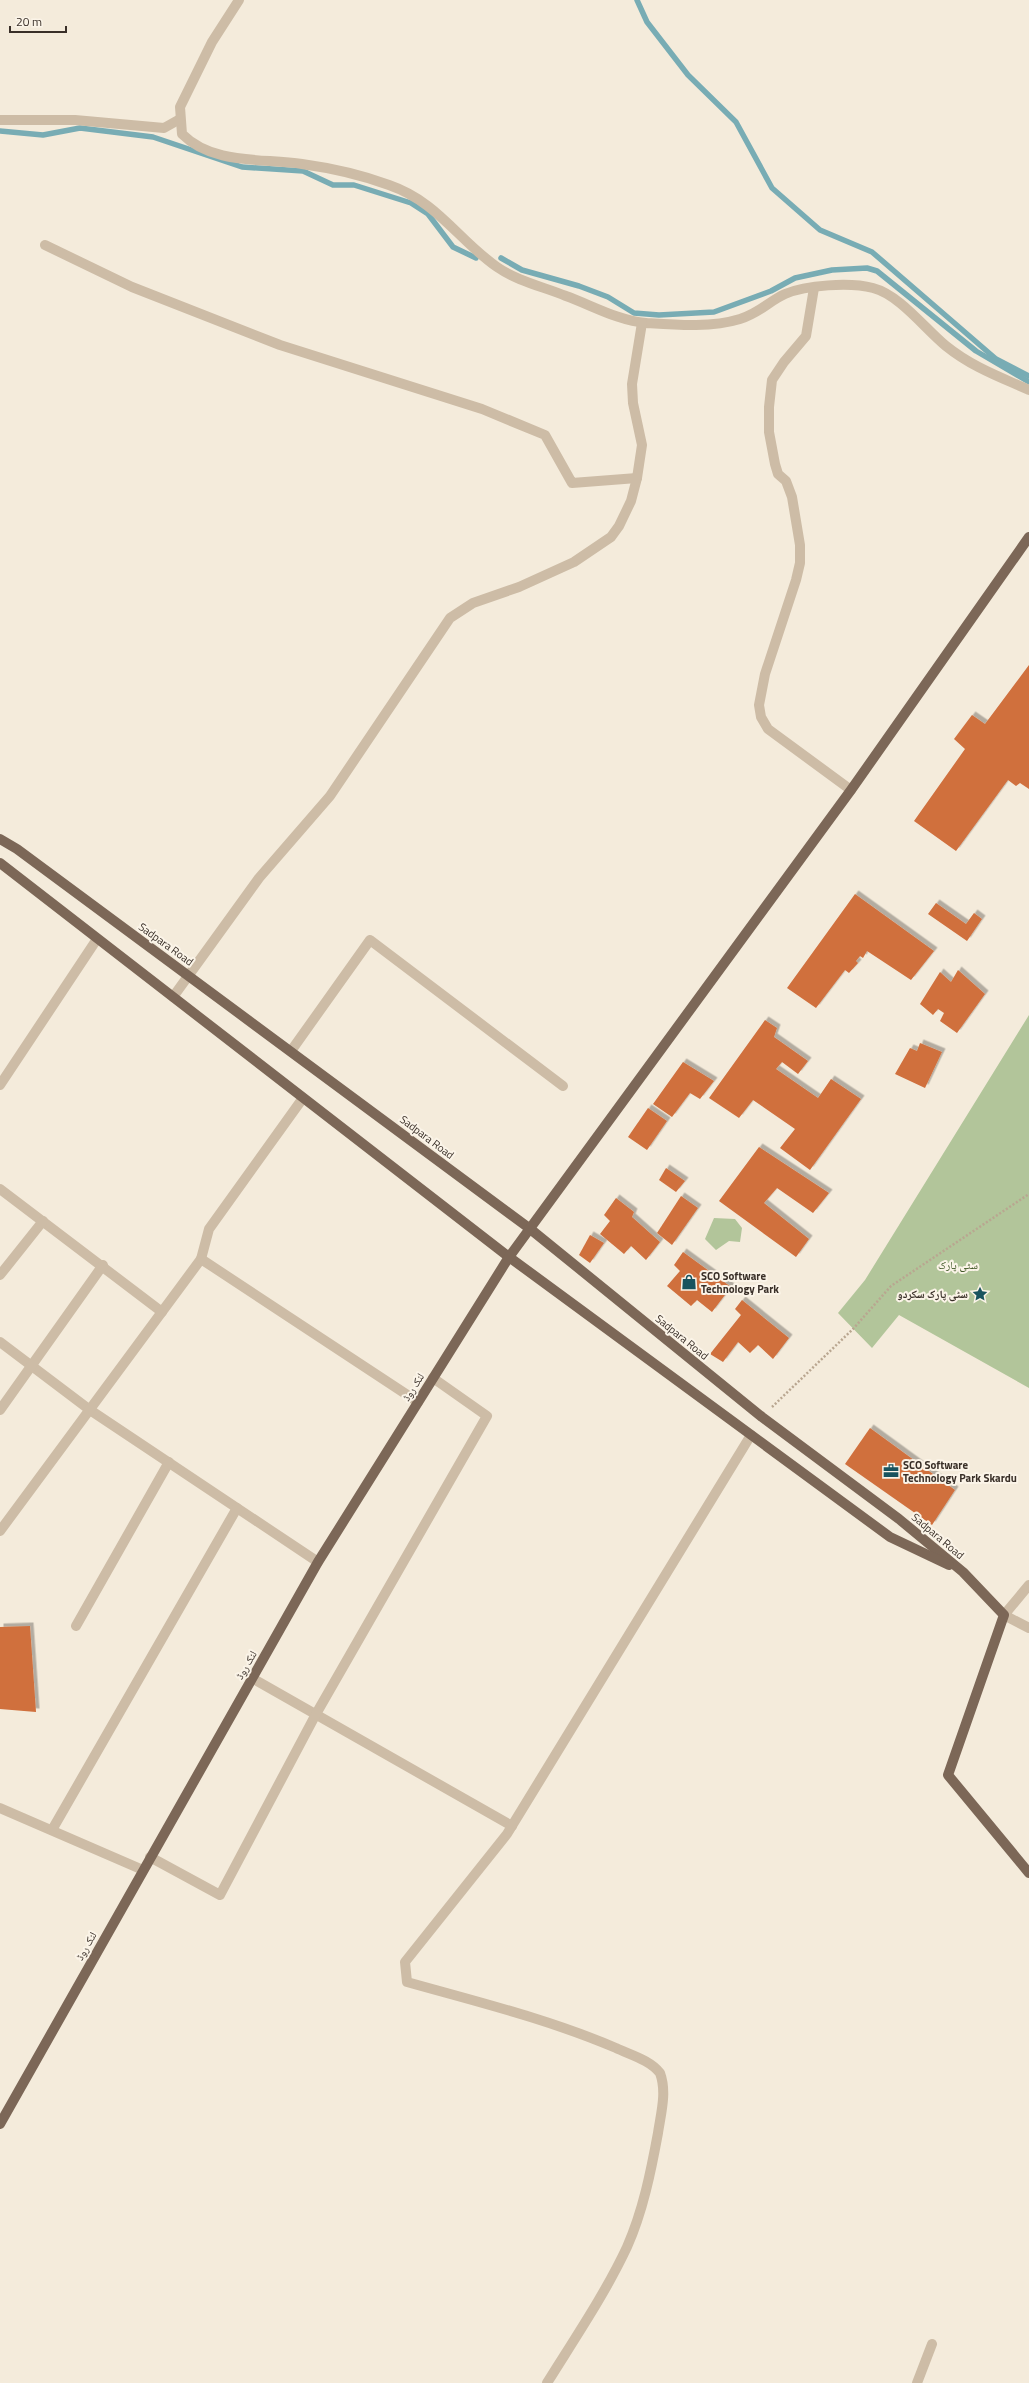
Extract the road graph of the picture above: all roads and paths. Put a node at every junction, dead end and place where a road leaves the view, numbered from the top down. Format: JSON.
{"nodes":[{"id":1,"x":239,"y":0,"type":"edge"},
{"id":2,"x":180,"y":119,"type":"junction"},
{"id":3,"x":0,"y":120,"type":"edge"},
{"id":4,"x":45,"y":245,"type":"dead end"},
{"id":5,"x":814,"y":288,"type":"junction"},
{"id":6,"x":642,"y":323,"type":"junction"},
{"id":7,"x":1029,"y":390,"type":"edge"},
{"id":8,"x":637,"y":478,"type":"junction"},
{"id":9,"x":1029,"y":537,"type":"edge"},
{"id":10,"x":851,"y":790,"type":"junction"},
{"id":11,"x":0,"y":839,"type":"edge"},
{"id":12,"x":0,"y":863,"type":"edge"},
{"id":13,"x":97,"y":939,"type":"junction"},
{"id":14,"x":188,"y":975,"type":"junction"},
{"id":15,"x":173,"y":997,"type":"junction"},
{"id":16,"x":291,"y":1051,"type":"junction"},
{"id":17,"x":0,"y":1086,"type":"edge"},
{"id":18,"x":563,"y":1086,"type":"dead end"},
{"id":19,"x":303,"y":1098,"type":"junction"},
{"id":20,"x":0,"y":1189,"type":"edge"},
{"id":21,"x":1029,"y":1194,"type":"edge"},
{"id":22,"x":43,"y":1221,"type":"junction"},
{"id":23,"x":529,"y":1228,"type":"junction"},
{"id":24,"x":509,"y":1257,"type":"junction"},
{"id":25,"x":201,"y":1259,"type":"junction"},
{"id":26,"x":103,"y":1265,"type":"junction"},
{"id":27,"x":0,"y":1275,"type":"edge"},
{"id":28,"x":162,"y":1312,"type":"junction"},
{"id":29,"x":0,"y":1342,"type":"edge"},
{"id":30,"x":32,"y":1365,"type":"junction"},
{"id":31,"x":433,"y":1378,"type":"junction"},
{"id":32,"x":418,"y":1402,"type":"junction"},
{"id":33,"x":0,"y":1410,"type":"edge"},
{"id":34,"x":90,"y":1410,"type":"junction"},
{"id":35,"x":762,"y":1417,"type":"junction"},
{"id":36,"x":751,"y":1435,"type":"junction"},
{"id":37,"x":169,"y":1462,"type":"junction"},
{"id":38,"x":237,"y":1508,"type":"junction"},
{"id":39,"x":0,"y":1531,"type":"edge"},
{"id":40,"x":318,"y":1562,"type":"junction"},
{"id":41,"x":963,"y":1572,"type":"junction"},
{"id":42,"x":1029,"y":1585,"type":"edge"},
{"id":43,"x":1004,"y":1615,"type":"junction"},
{"id":44,"x":76,"y":1626,"type":"dead end"},
{"id":45,"x":1029,"y":1628,"type":"edge"},
{"id":46,"x":252,"y":1678,"type":"junction"},
{"id":47,"x":316,"y":1714,"type":"junction"},
{"id":48,"x":0,"y":1808,"type":"edge"},
{"id":49,"x":512,"y":1826,"type":"junction"},
{"id":50,"x":52,"y":1830,"type":"junction"},
{"id":51,"x":150,"y":1856,"type":"junction"},
{"id":52,"x":143,"y":1870,"type":"junction"},
{"id":53,"x":1029,"y":1873,"type":"edge"},
{"id":54,"x":0,"y":2124,"type":"edge"},
{"id":55,"x":932,"y":2344,"type":"dead end"},
{"id":56,"x":547,"y":2383,"type":"edge"},
{"id":57,"x":917,"y":2383,"type":"edge"}],
"edges":[{"from":1,"to":2,"type":"street"},
{"from":2,"to":3,"type":"street"},
{"from":2,"to":6,"type":"street"},
{"from":4,"to":8,"type":"street"},
{"from":5,"to":6,"type":"street"},
{"from":5,"to":7,"type":"street"},
{"from":5,"to":10,"type":"street"},
{"from":6,"to":8,"type":"street"},
{"from":8,"to":14,"type":"street"},
{"from":9,"to":10,"type":"main road","name":"لنک روڈ"},
{"from":10,"to":23,"type":"main road","name":"لنک روڈ"},
{"from":11,"to":14,"type":"main road","name":"Sadpara Road"},
{"from":12,"to":13,"type":"main road","name":"Sadpara Road"},
{"from":13,"to":15,"type":"main road","name":"Sadpara Road"},
{"from":13,"to":17,"type":"street"},
{"from":14,"to":15,"type":"street"},
{"from":14,"to":16,"type":"main road","name":"Sadpara Road"},
{"from":15,"to":19,"type":"main road","name":"Sadpara Road"},
{"from":16,"to":18,"type":"street"},
{"from":16,"to":23,"type":"main road","name":"Sadpara Road"},
{"from":19,"to":24,"type":"main road","name":"Sadpara Road"},
{"from":19,"to":25,"type":"street"},
{"from":20,"to":22,"type":"street"},
{"from":21,"to":35,"type":"path"},
{"from":22,"to":26,"type":"street"},
{"from":22,"to":27,"type":"street"},
{"from":23,"to":24,"type":"main road","name":"لنک روڈ"},
{"from":23,"to":35,"type":"main road","name":"Sadpara Road"},
{"from":24,"to":31,"type":"main road","name":"لنک روڈ"},
{"from":24,"to":36,"type":"main road","name":"Sadpara Road"},
{"from":25,"to":28,"type":"street"},
{"from":25,"to":32,"type":"street"},
{"from":26,"to":28,"type":"street"},
{"from":26,"to":30,"type":"street"},
{"from":28,"to":34,"type":"street"},
{"from":29,"to":30,"type":"street"},
{"from":30,"to":33,"type":"street"},
{"from":30,"to":34,"type":"street"},
{"from":31,"to":32,"type":"main road","name":"لنک روڈ"},
{"from":31,"to":47,"type":"street"},
{"from":32,"to":40,"type":"main road","name":"لنک روڈ"},
{"from":34,"to":37,"type":"street"},
{"from":34,"to":39,"type":"street"},
{"from":35,"to":41,"type":"main road","name":"Sadpara Road"},
{"from":36,"to":41,"type":"main road","name":"Sadpara Road"},
{"from":36,"to":49,"type":"street"},
{"from":37,"to":38,"type":"street"},
{"from":37,"to":44,"type":"street"},
{"from":38,"to":40,"type":"street"},
{"from":38,"to":50,"type":"street"},
{"from":40,"to":46,"type":"main road","name":"لنک روڈ"},
{"from":41,"to":43,"type":"main road"},
{"from":42,"to":43,"type":"street"},
{"from":43,"to":45,"type":"street"},
{"from":43,"to":53,"type":"main road"},
{"from":46,"to":47,"type":"street"},
{"from":46,"to":51,"type":"main road","name":"لنک روڈ"},
{"from":47,"to":49,"type":"street"},
{"from":47,"to":51,"type":"street"},
{"from":48,"to":50,"type":"street"},
{"from":49,"to":56,"type":"street"},
{"from":50,"to":52,"type":"street"},
{"from":51,"to":52,"type":"main road","name":"لنک روڈ"},
{"from":52,"to":54,"type":"main road","name":"لنک روڈ"},
{"from":55,"to":57,"type":"street"}]}
